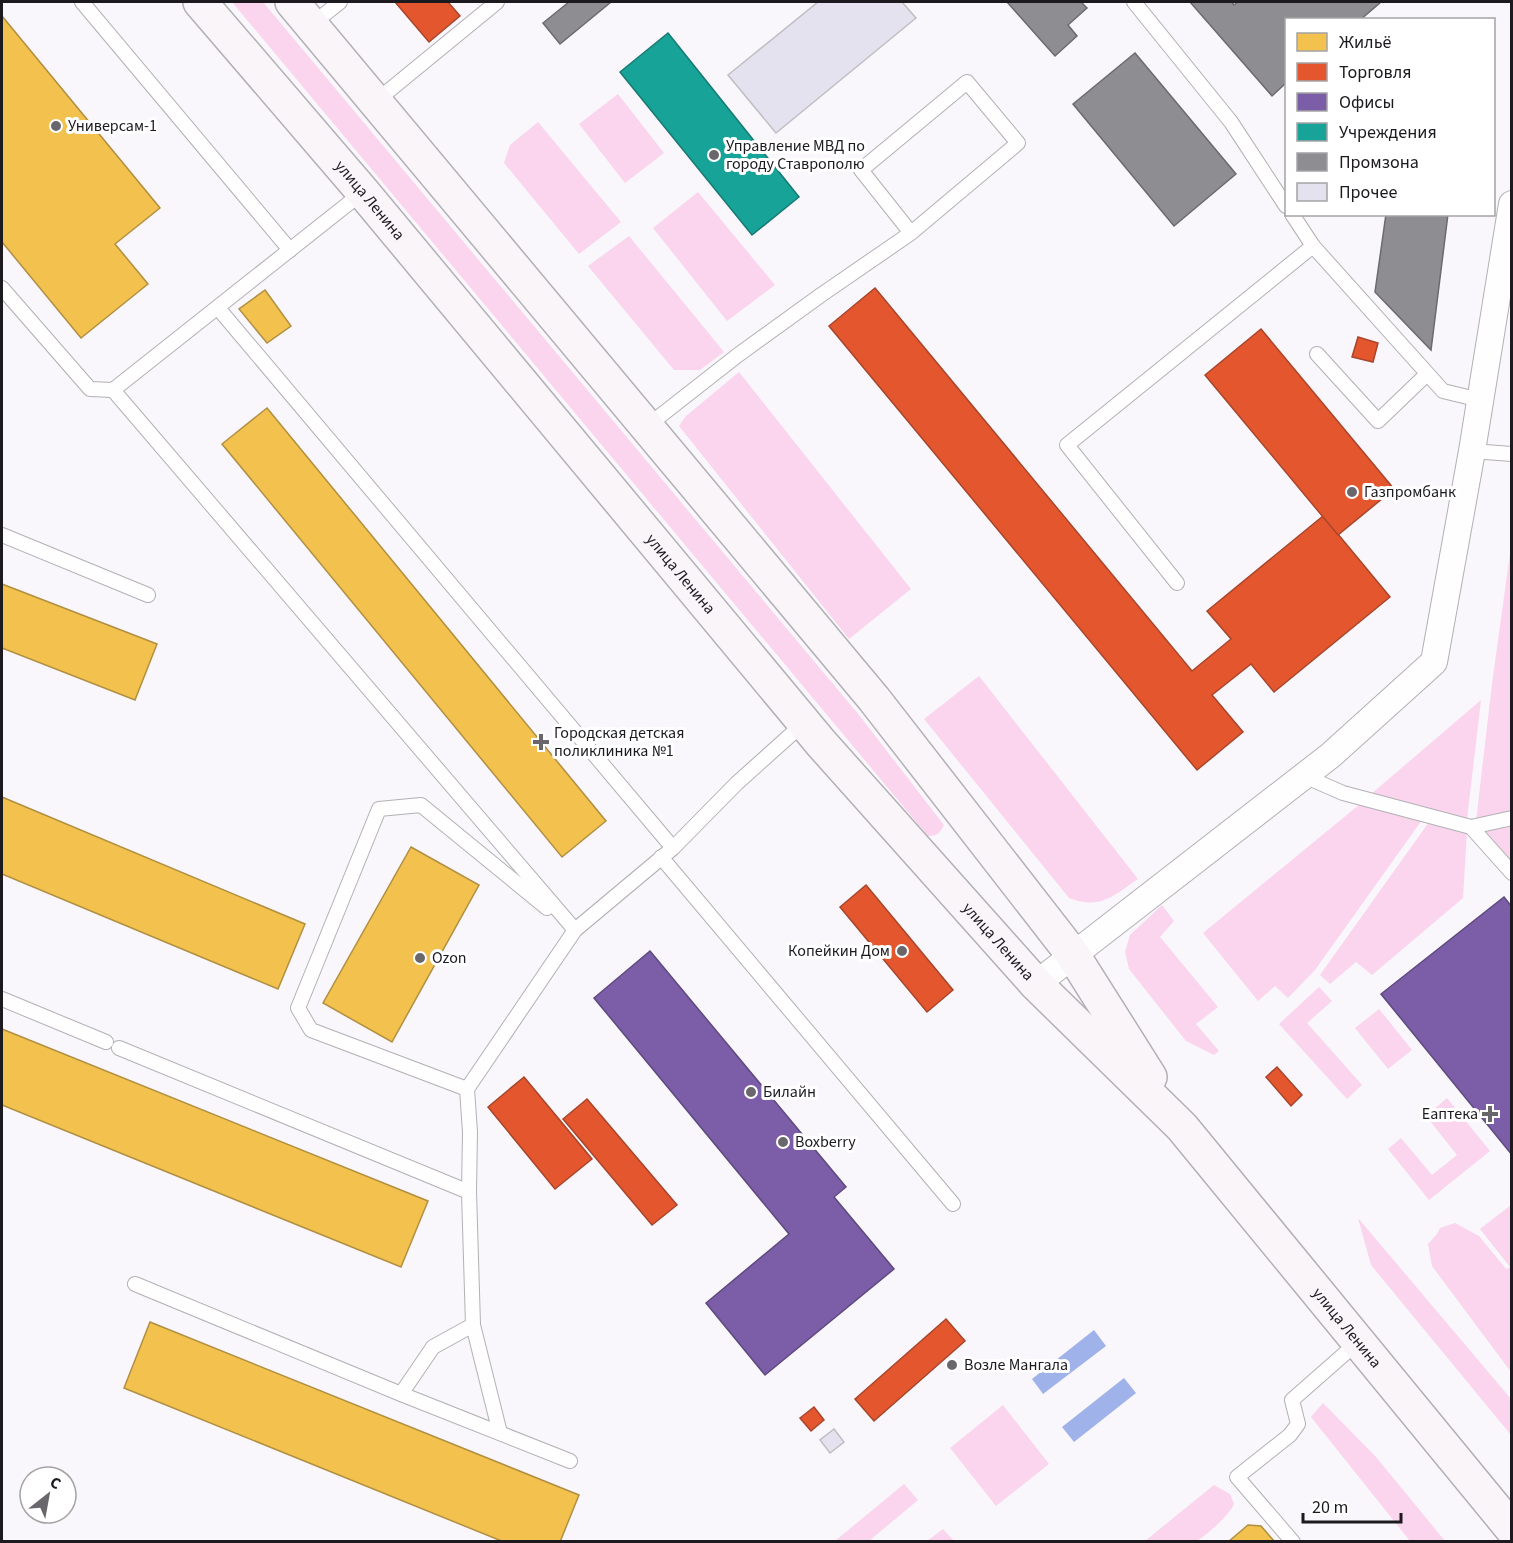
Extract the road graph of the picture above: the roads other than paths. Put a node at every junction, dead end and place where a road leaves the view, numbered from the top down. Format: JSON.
{"nodes":[{"id":1,"x":82,"y":2,"type":"edge"},
{"id":2,"x":200,"y":2,"type":"edge"},
{"id":3,"x":340,"y":2,"type":"edge"},
{"id":4,"x":497,"y":2,"type":"edge"},
{"id":5,"x":1134,"y":2,"type":"edge"},
{"id":6,"x":302,"y":13,"type":"edge"},
{"id":7,"x":375,"y":102,"type":"junction"},
{"id":8,"x":363,"y":192,"type":"junction"},
{"id":9,"x":1285,"y":203,"type":"edge"},
{"id":10,"x":1512,"y":204,"type":"edge"},
{"id":11,"x":1293,"y":216,"type":"edge"},
{"id":12,"x":911,"y":233,"type":"junction"},
{"id":13,"x":1313,"y":246,"type":"junction"},
{"id":14,"x":290,"y":250,"type":"junction"},
{"id":15,"x":2,"y":288,"type":"edge"},
{"id":16,"x":218,"y":308,"type":"junction"},
{"id":17,"x":1317,"y":354,"type":"dead end"},
{"id":18,"x":1428,"y":374,"type":"junction"},
{"id":19,"x":113,"y":390,"type":"junction"},
{"id":20,"x":1480,"y":400,"type":"junction"},
{"id":21,"x":646,"y":427,"type":"junction"},
{"id":22,"x":1472,"y":452,"type":"junction"},
{"id":23,"x":1512,"y":453,"type":"edge"},
{"id":24,"x":2,"y":536,"type":"edge"},
{"id":25,"x":1177,"y":583,"type":"dead end"},
{"id":26,"x":148,"y":596,"type":"dead end"},
{"id":27,"x":805,"y":722,"type":"junction"},
{"id":28,"x":1304,"y":776,"type":"junction"},
{"id":29,"x":1512,"y":818,"type":"edge"},
{"id":30,"x":1471,"y":827,"type":"junction"},
{"id":31,"x":673,"y":848,"type":"junction"},
{"id":32,"x":661,"y":857,"type":"junction"},
{"id":33,"x":1512,"y":873,"type":"edge"},
{"id":34,"x":575,"y":930,"type":"junction"},
{"id":35,"x":1073,"y":955,"type":"junction"},
{"id":36,"x":1036,"y":984,"type":"junction"},
{"id":37,"x":2,"y":999,"type":"edge"},
{"id":38,"x":467,"y":1089,"type":"junction"},
{"id":39,"x":1182,"y":1127,"type":"junction"},
{"id":40,"x":469,"y":1192,"type":"junction"},
{"id":41,"x":952,"y":1204,"type":"dead end"},
{"id":42,"x":135,"y":1284,"type":"dead end"},
{"id":43,"x":473,"y":1325,"type":"junction"},
{"id":44,"x":1358,"y":1342,"type":"junction"},
{"id":45,"x":401,"y":1394,"type":"junction"},
{"id":46,"x":500,"y":1433,"type":"junction"},
{"id":47,"x":570,"y":1461,"type":"dead end"},
{"id":48,"x":1509,"y":1521,"type":"edge"},
{"id":49,"x":1293,"y":1542,"type":"edge"}],
"edges":[{"from":1,"to":14,"type":"lane"},
{"from":2,"to":8,"type":"main road","name":"улица Ленина"},
{"from":3,"to":6,"type":"lane"},
{"from":4,"to":7,"type":"lane"},
{"from":5,"to":9,"type":"lane"},
{"from":6,"to":7,"type":"main road","name":"улица Ленина"},
{"from":7,"to":21,"type":"main road","name":"улица Ленина"},
{"from":8,"to":14,"type":"lane"},
{"from":8,"to":27,"type":"main road","name":"улица Ленина"},
{"from":10,"to":20,"type":"street"},
{"from":11,"to":13,"type":"lane"},
{"from":12,"to":12,"type":"lane"},
{"from":12,"to":21,"type":"lane"},
{"from":13,"to":18,"type":"lane"},
{"from":13,"to":25,"type":"lane"},
{"from":14,"to":16,"type":"lane"},
{"from":15,"to":19,"type":"lane"},
{"from":16,"to":19,"type":"lane"},
{"from":16,"to":31,"type":"lane"},
{"from":17,"to":18,"type":"lane"},
{"from":18,"to":20,"type":"lane"},
{"from":19,"to":34,"type":"lane"},
{"from":20,"to":22,"type":"street"},
{"from":21,"to":35,"type":"main road","name":"улица Ленина"},
{"from":22,"to":23,"type":"lane"},
{"from":22,"to":28,"type":"street"},
{"from":24,"to":26,"type":"lane"},
{"from":27,"to":31,"type":"lane"},
{"from":27,"to":36,"type":"main road","name":"улица Ленина"},
{"from":28,"to":30,"type":"lane"},
{"from":28,"to":35,"type":"street"},
{"from":29,"to":30,"type":"lane"},
{"from":30,"to":33,"type":"lane"},
{"from":31,"to":32,"type":"lane"},
{"from":32,"to":34,"type":"lane"},
{"from":32,"to":41,"type":"lane"},
{"from":34,"to":38,"type":"lane"},
{"from":34,"to":38,"type":"lane"},
{"from":35,"to":36,"type":"street"},
{"from":35,"to":39,"type":"main road","name":"улица Ленина"},
{"from":36,"to":39,"type":"main road","name":"улица Ленина"},
{"from":37,"to":40,"type":"lane"},
{"from":38,"to":40,"type":"lane"},
{"from":39,"to":44,"type":"main road","name":"улица Ленина"},
{"from":40,"to":43,"type":"lane"},
{"from":42,"to":45,"type":"lane"},
{"from":43,"to":45,"type":"lane"},
{"from":43,"to":46,"type":"lane"},
{"from":44,"to":48,"type":"main road","name":"улица Ленина"},
{"from":44,"to":49,"type":"lane"},
{"from":45,"to":46,"type":"lane"},
{"from":46,"to":47,"type":"lane"}]}
